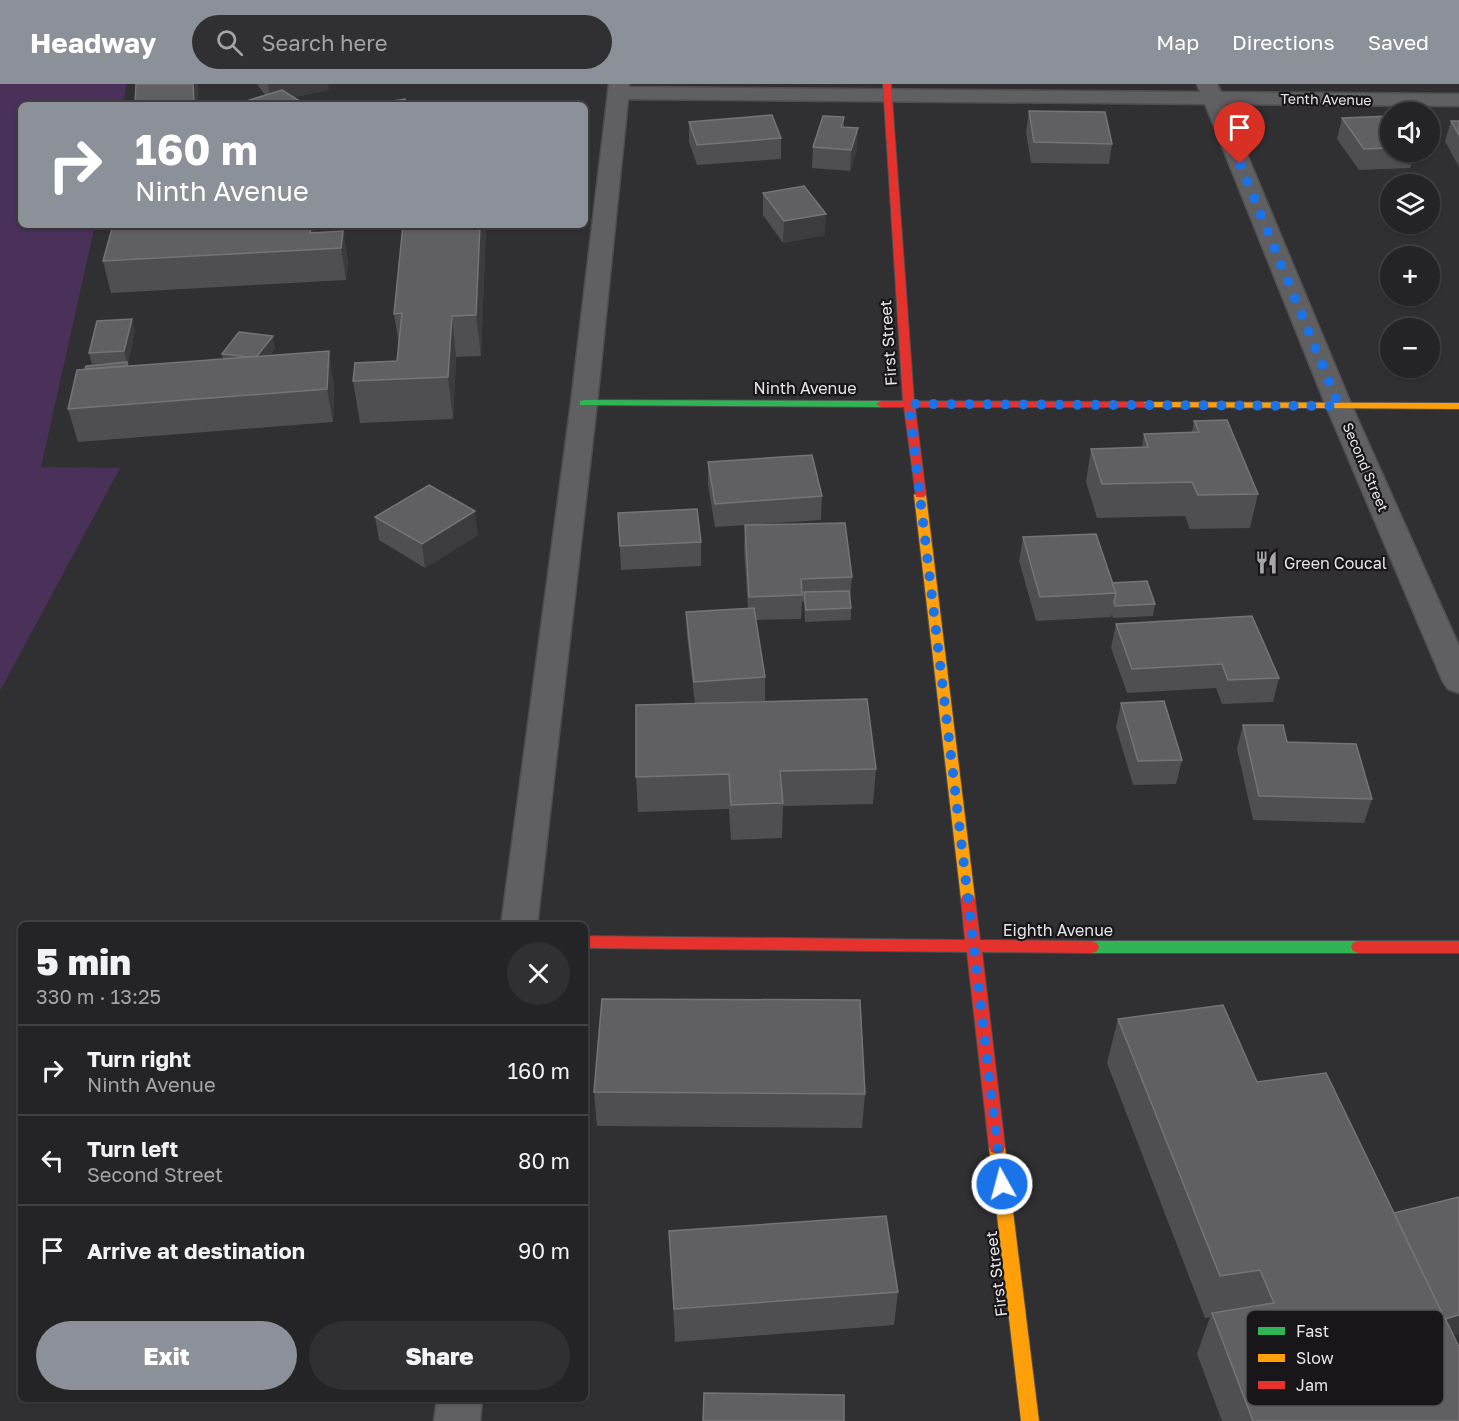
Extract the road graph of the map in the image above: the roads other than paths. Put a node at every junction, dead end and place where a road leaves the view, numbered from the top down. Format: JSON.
{"nodes":[{"id":1,"x":618,"y":89,"type":"edge"},
{"id":2,"x":888,"y":90,"type":"edge"},
{"id":3,"x":1210,"y":91,"type":"edge"},
{"id":4,"x":1459,"y":100,"type":"edge"},
{"id":5,"x":584,"y":403,"type":"junction"},
{"id":6,"x":909,"y":404,"type":"junction"},
{"id":7,"x":1339,"y":406,"type":"junction"},
{"id":8,"x":1459,"y":406,"type":"edge"},
{"id":9,"x":1459,"y":682,"type":"edge"},
{"id":10,"x":519,"y":922,"type":"edge"},
{"id":11,"x":588,"y":942,"type":"edge"},
{"id":12,"x":974,"y":947,"type":"junction"},
{"id":13,"x":1459,"y":947,"type":"edge"},
{"id":14,"x":460,"y":1402,"type":"edge"},
{"id":15,"x":457,"y":1421,"type":"edge"},
{"id":16,"x":1030,"y":1421,"type":"edge"}],
"edges":[{"from":1,"to":2,"type":"street","name":"Tenth Avenue"},
{"from":1,"to":5,"type":"street"},
{"from":2,"to":3,"type":"street","name":"Tenth Avenue"},
{"from":2,"to":6,"type":"street","name":"First Street"},
{"from":3,"to":4,"type":"street","name":"Tenth Avenue"},
{"from":3,"to":7,"type":"street","name":"Second Street"},
{"from":5,"to":6,"type":"street","name":"Ninth Avenue"},
{"from":5,"to":10,"type":"street"},
{"from":6,"to":7,"type":"street","name":"Ninth Avenue"},
{"from":6,"to":12,"type":"street","name":"First Street"},
{"from":7,"to":8,"type":"street","name":"Ninth Avenue"},
{"from":7,"to":9,"type":"street","name":"Second Street"},
{"from":11,"to":12,"type":"street","name":"Eighth Avenue"},
{"from":12,"to":13,"type":"street","name":"Eighth Avenue"},
{"from":12,"to":16,"type":"street","name":"First Street"},
{"from":14,"to":15,"type":"street"}]}
